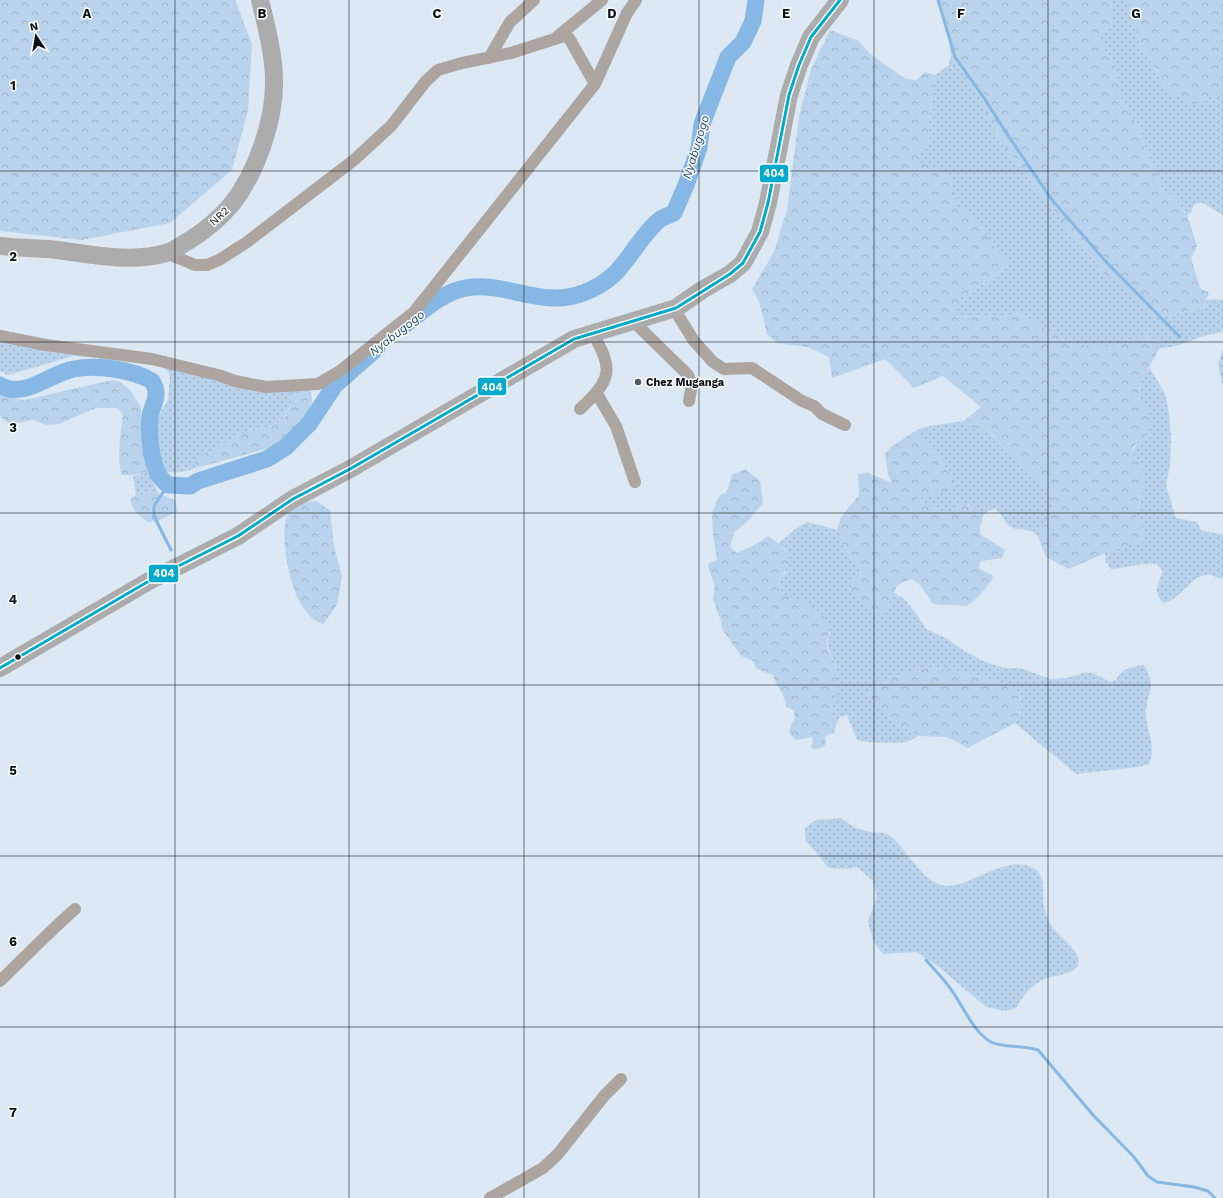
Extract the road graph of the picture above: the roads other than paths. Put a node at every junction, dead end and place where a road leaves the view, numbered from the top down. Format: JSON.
{"nodes":[{"id":1,"x":260,"y":0,"type":"edge"},
{"id":2,"x":534,"y":0,"type":"edge"},
{"id":3,"x":602,"y":0,"type":"edge"},
{"id":4,"x":636,"y":0,"type":"edge"},
{"id":5,"x":840,"y":0,"type":"edge"},
{"id":6,"x":557,"y":37,"type":"junction"},
{"id":7,"x":489,"y":58,"type":"junction"},
{"id":8,"x":595,"y":84,"type":"junction"},
{"id":9,"x":0,"y":246,"type":"edge"},
{"id":10,"x":166,"y":253,"type":"junction"},
{"id":11,"x":676,"y":308,"type":"junction"},
{"id":12,"x":632,"y":320,"type":"junction"},
{"id":13,"x":592,"y":332,"type":"junction"},
{"id":14,"x":0,"y":336,"type":"edge"},
{"id":15,"x":597,"y":394,"type":"junction"},
{"id":16,"x":688,"y":401,"type":"dead end"},
{"id":17,"x":580,"y":409,"type":"dead end"},
{"id":18,"x":845,"y":425,"type":"dead end"},
{"id":19,"x":635,"y":482,"type":"dead end"},
{"id":20,"x":0,"y":668,"type":"edge"},
{"id":21,"x":75,"y":909,"type":"dead end"},
{"id":22,"x":0,"y":981,"type":"edge"},
{"id":23,"x":621,"y":1079,"type":"dead end"},
{"id":24,"x":490,"y":1198,"type":"edge"}],
"edges":[{"from":1,"to":10,"type":"highway","name":"NR2","number":"NR2"},
{"from":2,"to":7,"type":"street"},
{"from":3,"to":6,"type":"street"},
{"from":4,"to":8,"type":"street"},
{"from":5,"to":11,"type":"highway"},
{"from":6,"to":7,"type":"street"},
{"from":6,"to":8,"type":"street"},
{"from":7,"to":10,"type":"street"},
{"from":8,"to":14,"type":"street"},
{"from":9,"to":10,"type":"highway","name":"NR2","number":"NR2"},
{"from":11,"to":12,"type":"highway"},
{"from":11,"to":18,"type":"street"},
{"from":12,"to":13,"type":"highway"},
{"from":12,"to":16,"type":"street"},
{"from":13,"to":15,"type":"street"},
{"from":13,"to":20,"type":"highway"},
{"from":15,"to":17,"type":"street"},
{"from":15,"to":19,"type":"street"},
{"from":21,"to":22,"type":"street"},
{"from":23,"to":24,"type":"street"}]}
